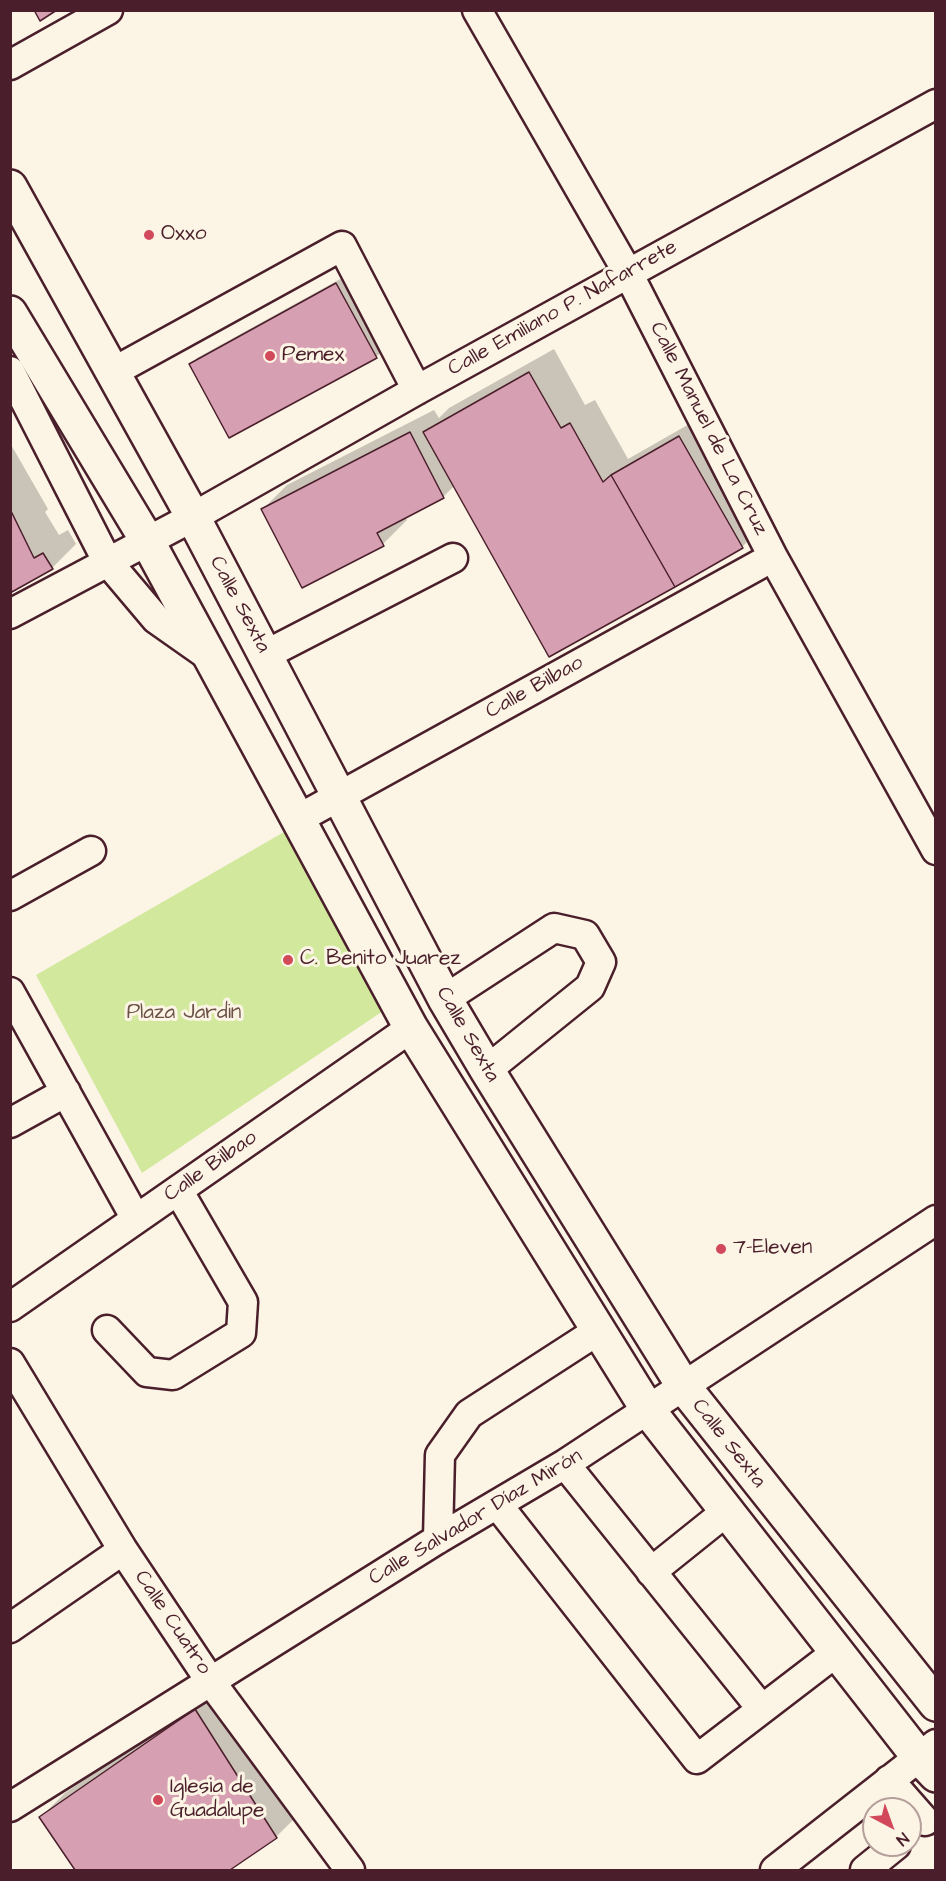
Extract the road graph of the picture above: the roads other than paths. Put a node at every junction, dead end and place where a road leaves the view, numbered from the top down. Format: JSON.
{"nodes":[{"id":1,"x":108,"y":10,"type":"edge"},
{"id":2,"x":477,"y":10,"type":"edge"},
{"id":3,"x":10,"y":65,"type":"edge"},
{"id":4,"x":936,"y":104,"type":"edge"},
{"id":5,"x":10,"y":187,"type":"edge"},
{"id":6,"x":628,"y":273,"type":"junction"},
{"id":7,"x":10,"y":313,"type":"edge"},
{"id":8,"x":10,"y":371,"type":"edge"},
{"id":9,"x":113,"y":372,"type":"junction"},
{"id":10,"x":417,"y":390,"type":"junction"},
{"id":11,"x":193,"y":518,"type":"junction"},
{"id":12,"x":148,"y":542,"type":"junction"},
{"id":13,"x":773,"y":557,"type":"junction"},
{"id":14,"x":453,"y":558,"type":"dead end"},
{"id":15,"x":107,"y":561,"type":"junction"},
{"id":16,"x":10,"y":614,"type":"edge"},
{"id":17,"x":265,"y":655,"type":"junction"},
{"id":18,"x":210,"y":657,"type":"junction"},
{"id":19,"x":339,"y":796,"type":"junction"},
{"id":20,"x":298,"y":819,"type":"junction"},
{"id":21,"x":936,"y":850,"type":"edge"},
{"id":22,"x":91,"y":851,"type":"dead end"},
{"id":23,"x":10,"y":896,"type":"edge"},
{"id":24,"x":10,"y":992,"type":"edge"},
{"id":25,"x":445,"y":999,"type":"junction"},
{"id":26,"x":411,"y":1028,"type":"junction"},
{"id":27,"x":487,"y":1070,"type":"junction"},
{"id":28,"x":66,"y":1092,"type":"junction"},
{"id":29,"x":10,"y":1123,"type":"edge"},
{"id":30,"x":178,"y":1190,"type":"junction"},
{"id":31,"x":136,"y":1219,"type":"junction"},
{"id":32,"x":936,"y":1220,"type":"edge"},
{"id":33,"x":10,"y":1307,"type":"edge"},
{"id":34,"x":107,"y":1330,"type":"dead end"},
{"id":35,"x":599,"y":1330,"type":"junction"},
{"id":36,"x":10,"y":1363,"type":"edge"},
{"id":37,"x":684,"y":1387,"type":"junction"},
{"id":38,"x":648,"y":1410,"type":"junction"},
{"id":39,"x":565,"y":1464,"type":"junction"},
{"id":40,"x":497,"y":1504,"type":"junction"},
{"id":41,"x":728,"y":1511,"type":"junction"},
{"id":42,"x":438,"y":1539,"type":"junction"},
{"id":43,"x":123,"y":1550,"type":"junction"},
{"id":44,"x":651,"y":1572,"type":"junction"},
{"id":45,"x":10,"y":1628,"type":"edge"},
{"id":46,"x":838,"y":1651,"type":"junction"},
{"id":47,"x":211,"y":1682,"type":"junction"},
{"id":48,"x":936,"y":1704,"type":"edge"},
{"id":49,"x":761,"y":1708,"type":"junction"},
{"id":50,"x":930,"y":1758,"type":"edge"},
{"id":51,"x":889,"y":1780,"type":"junction"},
{"id":52,"x":10,"y":1807,"type":"edge"},
{"id":53,"x":924,"y":1822,"type":"edge"},
{"id":54,"x":881,"y":1857,"type":"edge"},
{"id":55,"x":350,"y":1870,"type":"edge"},
{"id":56,"x":775,"y":1870,"type":"edge"},
{"id":57,"x":865,"y":1870,"type":"edge"}],
"edges":[{"from":1,"to":3,"type":"street"},
{"from":2,"to":6,"type":"street","name":"Calle Manuel de La Cruz"},
{"from":4,"to":6,"type":"street","name":"Calle Emiliano P. Nafarrete"},
{"from":5,"to":9,"type":"main road","name":"Calle Sexta"},
{"from":6,"to":10,"type":"street","name":"Calle Emiliano P. Nafarrete"},
{"from":6,"to":13,"type":"street","name":"Calle Manuel de La Cruz"},
{"from":7,"to":12,"type":"main road","name":"Calle Sexta"},
{"from":8,"to":15,"type":"street","name":"Calle Sexta"},
{"from":9,"to":10,"type":"street"},
{"from":9,"to":11,"type":"main road","name":"Calle Sexta"},
{"from":10,"to":11,"type":"street","name":"Calle Emiliano P. Nafarrete"},
{"from":11,"to":12,"type":"street","name":"Calle Emiliano P. Nafarrete"},
{"from":11,"to":17,"type":"main road","name":"Calle Sexta"},
{"from":12,"to":15,"type":"street","name":"Calle Emiliano P. Nafarrete"},
{"from":12,"to":18,"type":"main road","name":"Calle Sexta"},
{"from":13,"to":19,"type":"street","name":"Calle Bilbao"},
{"from":13,"to":21,"type":"street","name":"Calle Manuel de La Cruz"},
{"from":14,"to":17,"type":"street"},
{"from":15,"to":16,"type":"street","name":"Calle Emiliano P. Nafarrete"},
{"from":15,"to":18,"type":"street","name":"Calle Sexta"},
{"from":17,"to":19,"type":"main road","name":"Calle Sexta"},
{"from":18,"to":20,"type":"main road","name":"Calle Sexta"},
{"from":19,"to":20,"type":"street","name":"Calle Bilbao"},
{"from":19,"to":25,"type":"main road","name":"Calle Sexta"},
{"from":20,"to":26,"type":"main road","name":"Calle Sexta"},
{"from":22,"to":23,"type":"street"},
{"from":24,"to":28,"type":"street"},
{"from":25,"to":27,"type":"main road","name":"Calle Sexta"},
{"from":25,"to":27,"type":"street"},
{"from":26,"to":30,"type":"street","name":"Calle Bilbao"},
{"from":26,"to":35,"type":"main road","name":"Calle Sexta"},
{"from":27,"to":37,"type":"main road","name":"Calle Sexta"},
{"from":28,"to":29,"type":"street"},
{"from":28,"to":31,"type":"street"},
{"from":30,"to":31,"type":"street","name":"Calle Bilbao"},
{"from":30,"to":34,"type":"street"},
{"from":31,"to":33,"type":"street","name":"Calle Bilbao"},
{"from":32,"to":37,"type":"street","name":"Calle Salvador Díaz Mirón"},
{"from":35,"to":38,"type":"main road","name":"Calle Sexta"},
{"from":35,"to":42,"type":"street"},
{"from":36,"to":43,"type":"street","name":"Calle Cuatro"},
{"from":37,"to":38,"type":"street","name":"Calle Salvador Díaz Mirón"},
{"from":37,"to":48,"type":"main road","name":"Calle Sexta"},
{"from":38,"to":39,"type":"street","name":"Calle Salvador Díaz Mirón"},
{"from":38,"to":41,"type":"main road","name":"Calle Sexta"},
{"from":39,"to":40,"type":"street","name":"Calle Salvador Díaz Mirón"},
{"from":39,"to":44,"type":"street"},
{"from":40,"to":42,"type":"street","name":"Calle Salvador Díaz Mirón"},
{"from":40,"to":49,"type":"street"},
{"from":41,"to":44,"type":"street"},
{"from":41,"to":46,"type":"main road","name":"Calle Sexta"},
{"from":42,"to":47,"type":"street","name":"Calle Salvador Díaz Mirón"},
{"from":43,"to":45,"type":"street"},
{"from":43,"to":47,"type":"street","name":"Calle Cuatro"},
{"from":44,"to":49,"type":"street"},
{"from":46,"to":49,"type":"street"},
{"from":46,"to":50,"type":"main road","name":"Calle Sexta"},
{"from":47,"to":52,"type":"street","name":"Calle Salvador Díaz Mirón"},
{"from":47,"to":55,"type":"street","name":"Calle Cuatro"},
{"from":50,"to":51,"type":"street"},
{"from":51,"to":53,"type":"street"},
{"from":51,"to":56,"type":"street"},
{"from":54,"to":57,"type":"street"}]}
